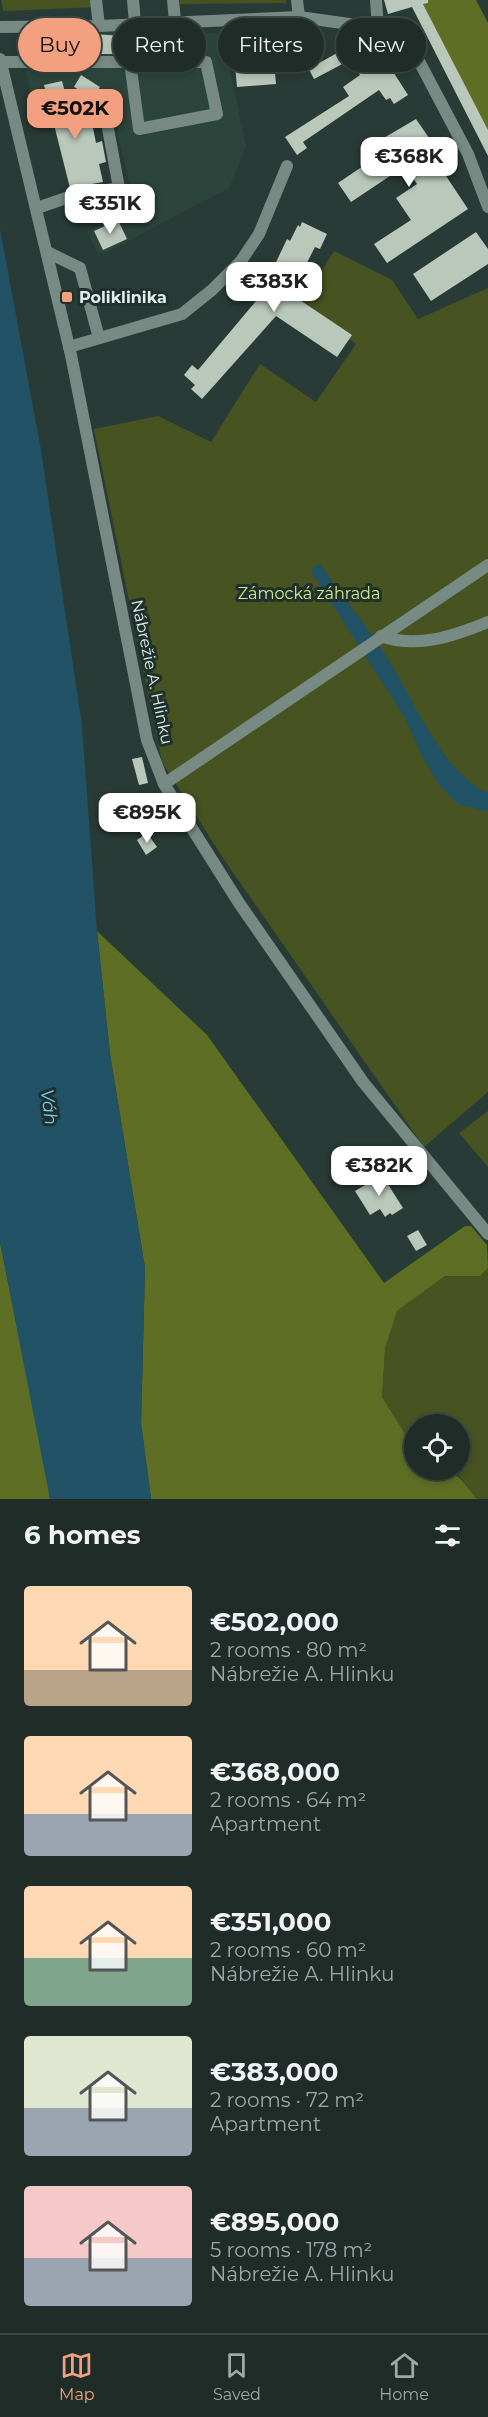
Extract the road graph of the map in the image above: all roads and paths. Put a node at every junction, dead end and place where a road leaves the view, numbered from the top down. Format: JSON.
{"nodes":[{"id":1,"x":96,"y":0,"type":"edge"},
{"id":2,"x":134,"y":0,"type":"edge"},
{"id":3,"x":173,"y":0,"type":"edge"},
{"id":4,"x":297,"y":0,"type":"edge"},
{"id":5,"x":376,"y":0,"type":"edge"},
{"id":6,"x":299,"y":17,"type":"junction"},
{"id":7,"x":98,"y":18,"type":"edge"},
{"id":8,"x":135,"y":18,"type":"edge"},
{"id":9,"x":175,"y":18,"type":"edge"},
{"id":10,"x":377,"y":18,"type":"edge"},
{"id":11,"x":206,"y":20,"type":"edge"},
{"id":12,"x":336,"y":22,"type":"edge"},
{"id":13,"x":0,"y":27,"type":"edge"},
{"id":14,"x":18,"y":27,"type":"edge"},
{"id":15,"x":0,"y":61,"type":"edge"},
{"id":16,"x":113,"y":62,"type":"edge"},
{"id":17,"x":130,"y":62,"type":"joint"},
{"id":18,"x":425,"y":72,"type":"edge"},
{"id":19,"x":104,"y":107,"type":"dead end"},
{"id":20,"x":287,"y":166,"type":"dead end"},
{"id":21,"x":488,"y":207,"type":"edge"},
{"id":22,"x":36,"y":208,"type":"junction"},
{"id":23,"x":47,"y":252,"type":"junction"},
{"id":24,"x":233,"y":270,"type":"junction"},
{"id":25,"x":250,"y":283,"type":"dead end"},
{"id":26,"x":99,"y":338,"type":"junction"},
{"id":27,"x":69,"y":347,"type":"junction"},
{"id":28,"x":488,"y":565,"type":"edge"},
{"id":29,"x":488,"y":622,"type":"edge"},
{"id":30,"x":380,"y":637,"type":"junction"},
{"id":31,"x":164,"y":783,"type":"junction"},
{"id":32,"x":488,"y":1234,"type":"edge"}],
"edges":[{"from":1,"to":7,"type":"street"},
{"from":2,"to":8,"type":"street"},
{"from":3,"to":9,"type":"street"},
{"from":4,"to":6,"type":"street"},
{"from":5,"to":10,"type":"street"},
{"from":6,"to":11,"type":"street"},
{"from":6,"to":12,"type":"street"},
{"from":13,"to":14,"type":"street"},
{"from":15,"to":16,"type":"street"},
{"from":15,"to":22,"type":"street","name":"Nábrežie A. Hlinku"},
{"from":17,"to":17,"type":"street"},
{"from":18,"to":21,"type":"street"},
{"from":19,"to":22,"type":"street"},
{"from":20,"to":24,"type":"street"},
{"from":22,"to":23,"type":"street","name":"Nábrežie A. Hlinku"},
{"from":23,"to":26,"type":"street"},
{"from":23,"to":27,"type":"street","name":"Nábrežie A. Hlinku"},
{"from":24,"to":25,"type":"street"},
{"from":24,"to":26,"type":"street"},
{"from":26,"to":27,"type":"street"},
{"from":27,"to":31,"type":"street","name":"Nábrežie A. Hlinku"},
{"from":28,"to":30,"type":"street"},
{"from":29,"to":30,"type":"street"},
{"from":30,"to":31,"type":"street"},
{"from":31,"to":32,"type":"street","name":"Nábrežie A. Hlinku"}]}
